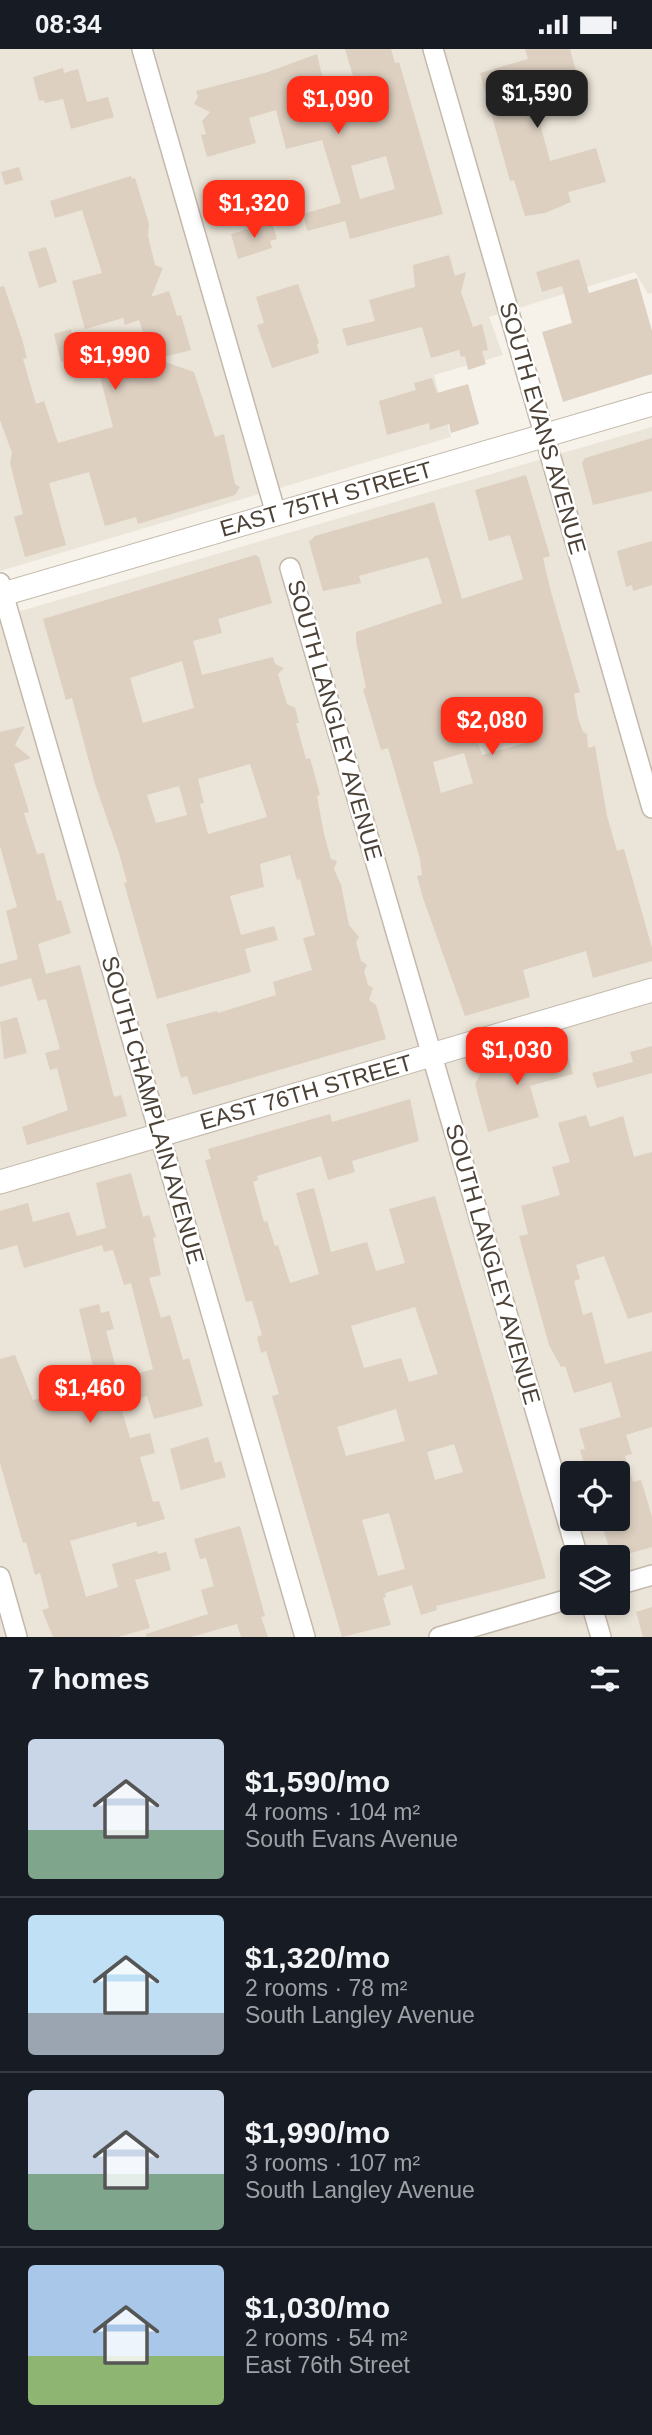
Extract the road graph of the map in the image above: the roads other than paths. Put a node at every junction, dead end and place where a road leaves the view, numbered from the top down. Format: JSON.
{"nodes":[{"id":1,"x":142,"y":49,"type":"edge"},
{"id":2,"x":433,"y":49,"type":"edge"},
{"id":3,"x":652,"y":404,"type":"edge"},
{"id":4,"x":545,"y":435,"type":"junction"},
{"id":5,"x":276,"y":514,"type":"junction"},
{"id":6,"x":290,"y":568,"type":"dead end"},
{"id":7,"x":1,"y":590,"type":"edge"},
{"id":8,"x":652,"y":808,"type":"edge"},
{"id":9,"x":652,"y":991,"type":"edge"},
{"id":10,"x":433,"y":1055,"type":"junction"},
{"id":11,"x":160,"y":1135,"type":"junction"},
{"id":12,"x":0,"y":1182,"type":"edge"},
{"id":13,"x":575,"y":1545,"type":"edge"},
{"id":14,"x":652,"y":1575,"type":"edge"},
{"id":15,"x":0,"y":1577,"type":"edge"},
{"id":16,"x":630,"y":1581,"type":"edge"},
{"id":17,"x":560,"y":1602,"type":"edge"},
{"id":18,"x":595,"y":1615,"type":"edge"},
{"id":19,"x":17,"y":1637,"type":"edge"},
{"id":20,"x":305,"y":1637,"type":"edge"},
{"id":21,"x":439,"y":1637,"type":"edge"},
{"id":22,"x":601,"y":1637,"type":"edge"}],
"edges":[{"from":1,"to":5,"type":"street"},
{"from":2,"to":4,"type":"street","name":"SOUTH EVANS AVENUE"},
{"from":3,"to":4,"type":"street","name":"EAST 75TH STREET"},
{"from":4,"to":5,"type":"street","name":"EAST 75TH STREET"},
{"from":4,"to":8,"type":"street","name":"SOUTH EVANS AVENUE"},
{"from":5,"to":7,"type":"street","name":"EAST 75TH STREET"},
{"from":6,"to":10,"type":"street","name":"SOUTH LANGLEY AVENUE"},
{"from":7,"to":11,"type":"street","name":"SOUTH CHAMPLAIN AVENUE"},
{"from":9,"to":10,"type":"street","name":"EAST 76TH STREET"},
{"from":10,"to":11,"type":"street","name":"EAST 76TH STREET"},
{"from":10,"to":13,"type":"street","name":"SOUTH LANGLEY AVENUE"},
{"from":11,"to":12,"type":"street","name":"EAST 76TH STREET"},
{"from":11,"to":20,"type":"street","name":"SOUTH CHAMPLAIN AVENUE"},
{"from":14,"to":16,"type":"street"},
{"from":15,"to":19,"type":"street"},
{"from":17,"to":21,"type":"street"},
{"from":18,"to":22,"type":"street"}]}
